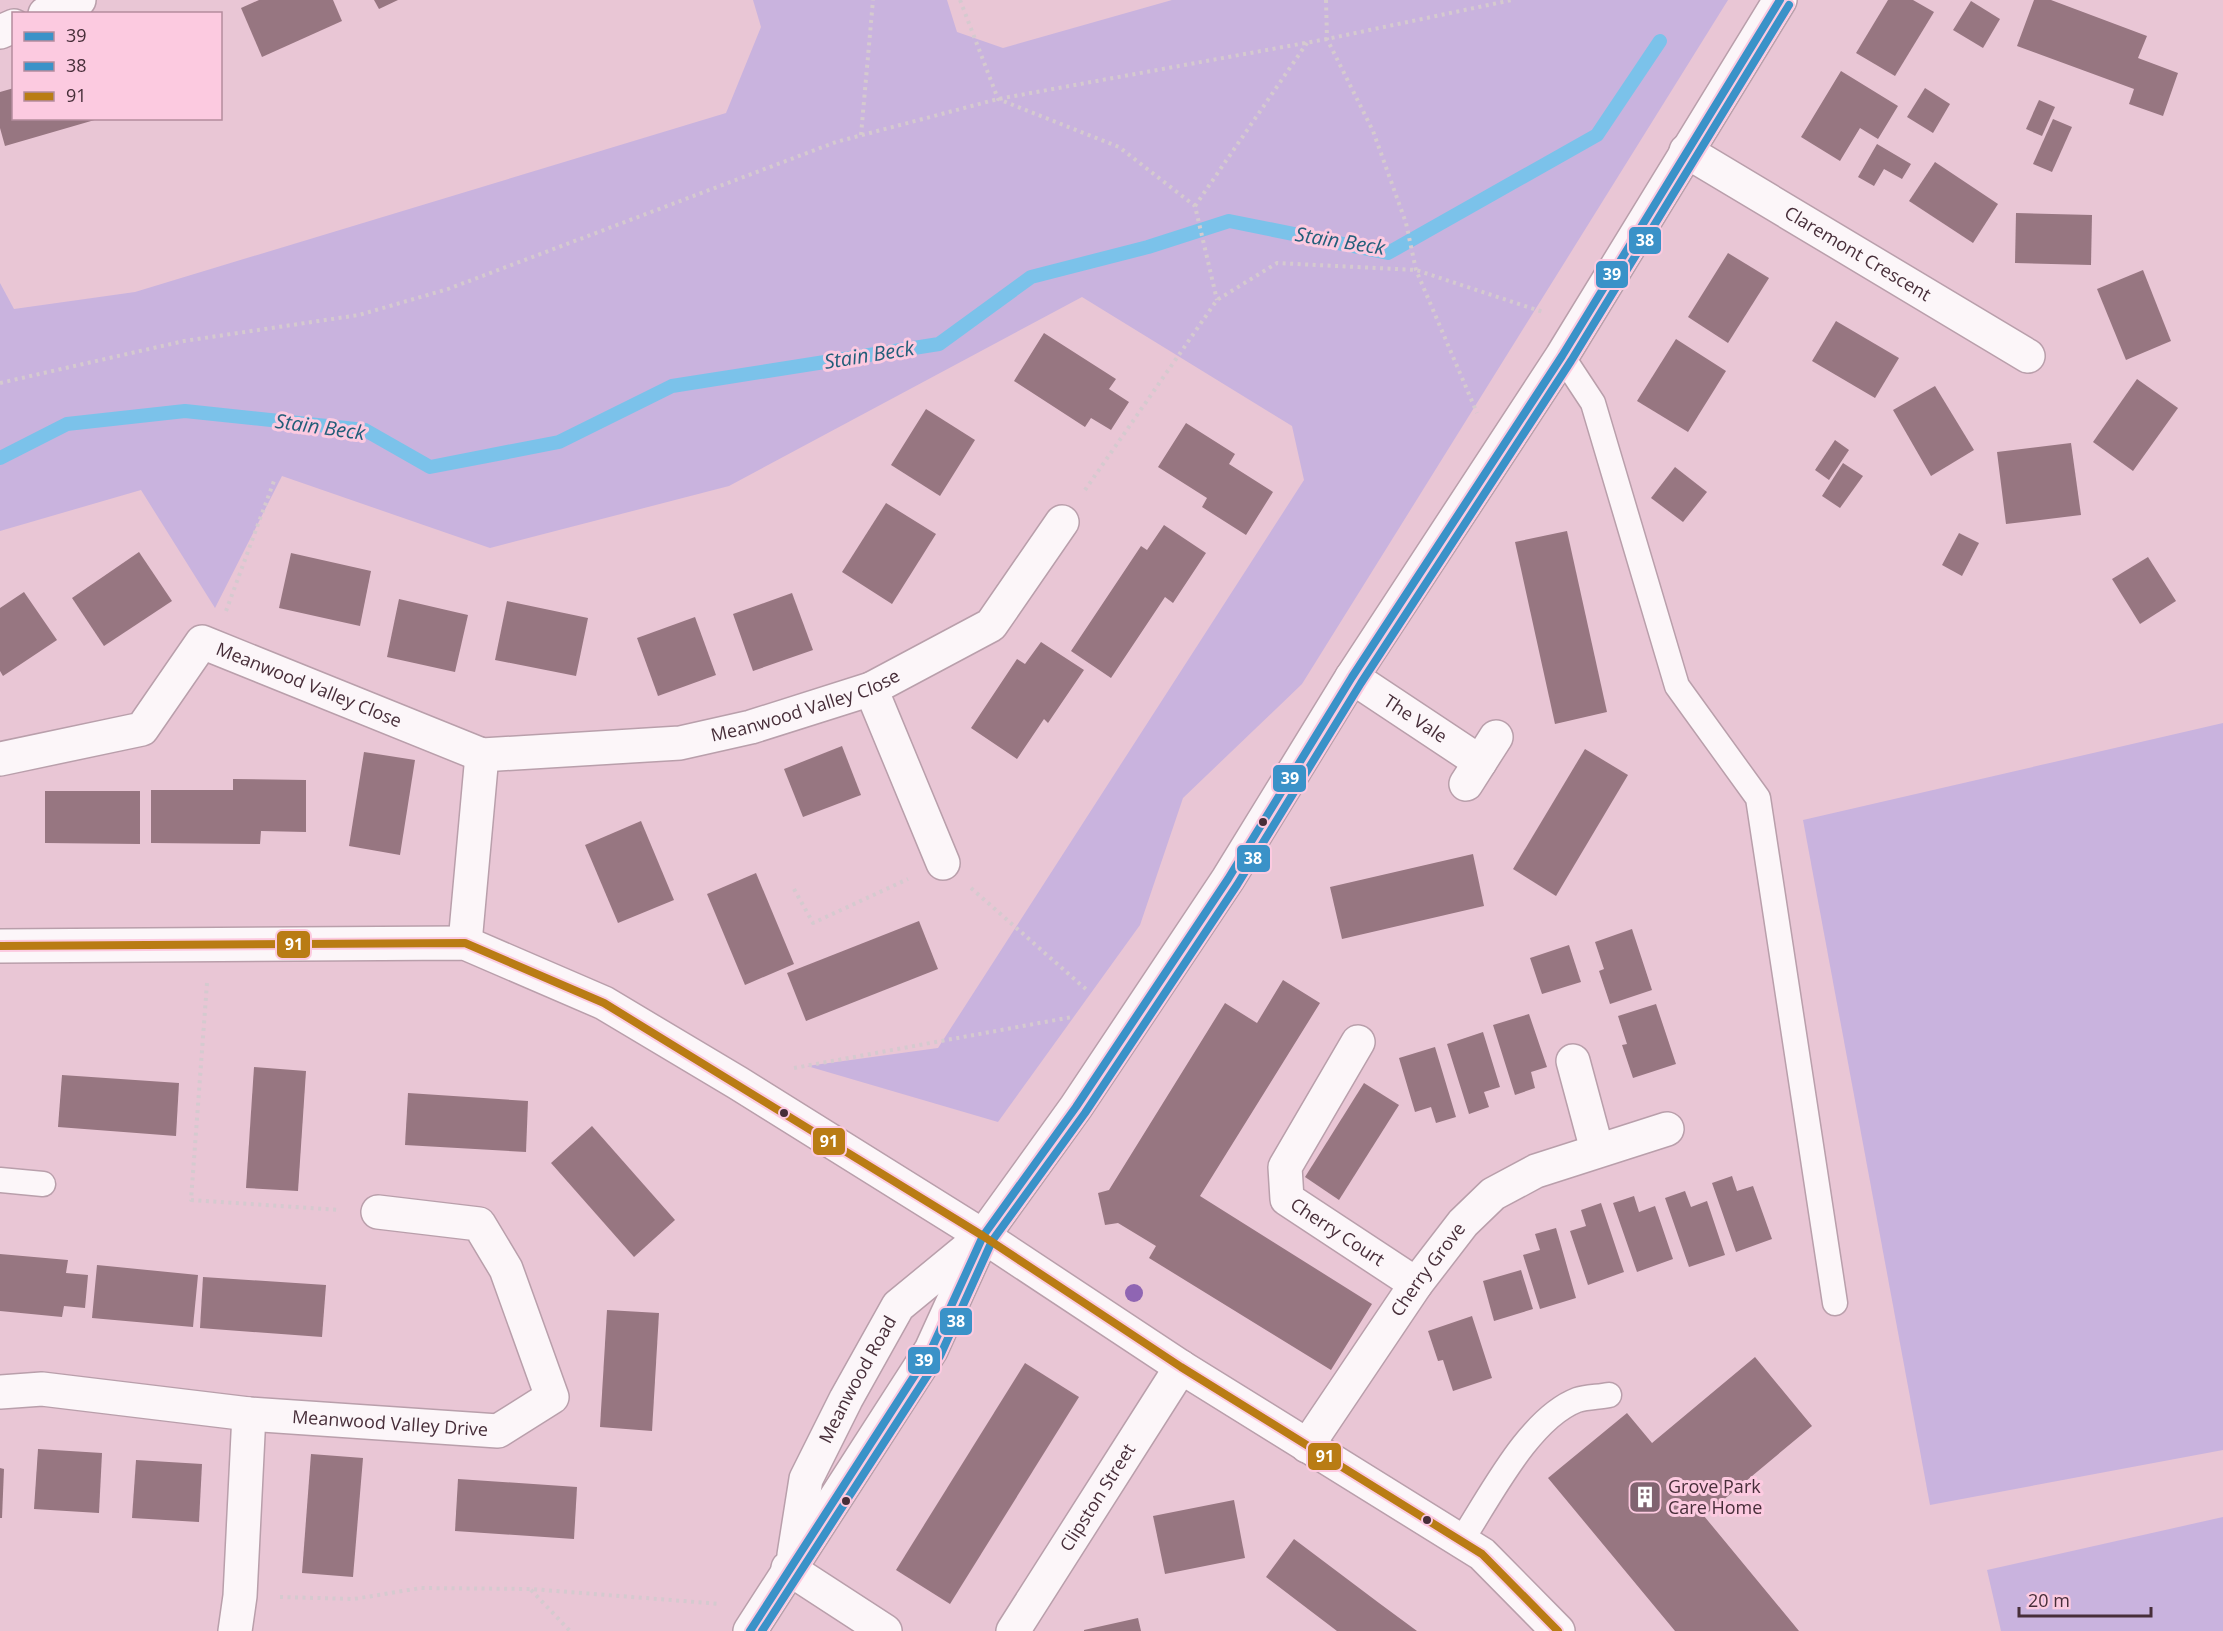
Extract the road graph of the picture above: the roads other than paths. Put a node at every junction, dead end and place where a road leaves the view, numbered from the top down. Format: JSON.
{"nodes":[{"id":1,"x":79,"y":0,"type":"edge"},
{"id":2,"x":1780,"y":0,"type":"edge"},
{"id":3,"x":50,"y":12,"type":"edge"},
{"id":4,"x":1686,"y":151,"type":"junction"},
{"id":5,"x":1562,"y":356,"type":"junction"},
{"id":6,"x":2028,"y":356,"type":"dead end"},
{"id":7,"x":1062,"y":522,"type":"road end"},
{"id":8,"x":1352,"y":677,"type":"junction"},
{"id":9,"x":871,"y":689,"type":"junction"},
{"id":10,"x":482,"y":755,"type":"junction"},
{"id":11,"x":0,"y":759,"type":"edge"},
{"id":12,"x":1481,"y":761,"type":"dead end"},
{"id":13,"x":943,"y":863,"type":"road end"},
{"id":14,"x":465,"y":943,"type":"junction"},
{"id":15,"x":0,"y":946,"type":"edge"},
{"id":16,"x":1358,"y":1042,"type":"dead end"},
{"id":17,"x":1573,"y":1061,"type":"dead end"},
{"id":18,"x":1667,"y":1129,"type":"dead end"},
{"id":19,"x":1598,"y":1150,"type":"junction"},
{"id":20,"x":0,"y":1180,"type":"edge"},
{"id":21,"x":43,"y":1184,"type":"dead end"},
{"id":22,"x":378,"y":1212,"type":"road end"},
{"id":23,"x":982,"y":1236,"type":"junction"},
{"id":24,"x":1416,"y":1284,"type":"junction"},
{"id":25,"x":1835,"y":1304,"type":"dead end"},
{"id":26,"x":1181,"y":1367,"type":"junction"},
{"id":27,"x":0,"y":1392,"type":"edge"},
{"id":28,"x":1609,"y":1395,"type":"dead end"},
{"id":29,"x":249,"y":1414,"type":"junction"},
{"id":30,"x":1307,"y":1446,"type":"junction"},
{"id":31,"x":1461,"y":1541,"type":"junction"},
{"id":32,"x":791,"y":1564,"type":"junction"},
{"id":33,"x":757,"y":1619,"type":"edge"},
{"id":34,"x":235,"y":1631,"type":"edge"},
{"id":35,"x":885,"y":1631,"type":"edge"},
{"id":36,"x":1014,"y":1631,"type":"edge"},
{"id":37,"x":1558,"y":1631,"type":"edge"}],
"edges":[{"from":1,"to":3,"type":"street"},
{"from":2,"to":4,"type":"street","name":"Meanwood Road"},
{"from":4,"to":5,"type":"street","name":"Meanwood Road"},
{"from":4,"to":6,"type":"street","name":"Claremont Crescent"},
{"from":5,"to":8,"type":"street","name":"Meanwood Road"},
{"from":5,"to":25,"type":"lane"},
{"from":7,"to":9,"type":"street","name":"Meanwood Valley Close"},
{"from":8,"to":12,"type":"street","name":"The Vale"},
{"from":8,"to":23,"type":"street","name":"Meanwood Road"},
{"from":9,"to":10,"type":"street","name":"Meanwood Valley Close"},
{"from":9,"to":13,"type":"street"},
{"from":10,"to":11,"type":"street","name":"Meanwood Valley Close"},
{"from":10,"to":14,"type":"street"},
{"from":14,"to":15,"type":"street"},
{"from":14,"to":23,"type":"street"},
{"from":16,"to":24,"type":"street","name":"Cherry Court"},
{"from":17,"to":19,"type":"street"},
{"from":18,"to":19,"type":"street","name":"Cherry Grove"},
{"from":19,"to":24,"type":"street","name":"Cherry Grove"},
{"from":20,"to":21,"type":"lane"},
{"from":22,"to":29,"type":"street","name":"Meanwood Valley Drive"},
{"from":23,"to":26,"type":"street"},
{"from":23,"to":32,"type":"street","name":"Meanwood Road"},
{"from":23,"to":32,"type":"street","name":"Meanwood Road"},
{"from":24,"to":30,"type":"street","name":"Cherry Grove"},
{"from":26,"to":30,"type":"street"},
{"from":26,"to":36,"type":"street","name":"Clipston Street"},
{"from":27,"to":29,"type":"street","name":"Meanwood Valley Drive"},
{"from":28,"to":31,"type":"lane"},
{"from":29,"to":34,"type":"street"},
{"from":30,"to":31,"type":"street"},
{"from":31,"to":37,"type":"street"},
{"from":32,"to":33,"type":"street","name":"Meanwood Road"},
{"from":32,"to":35,"type":"street"}]}
